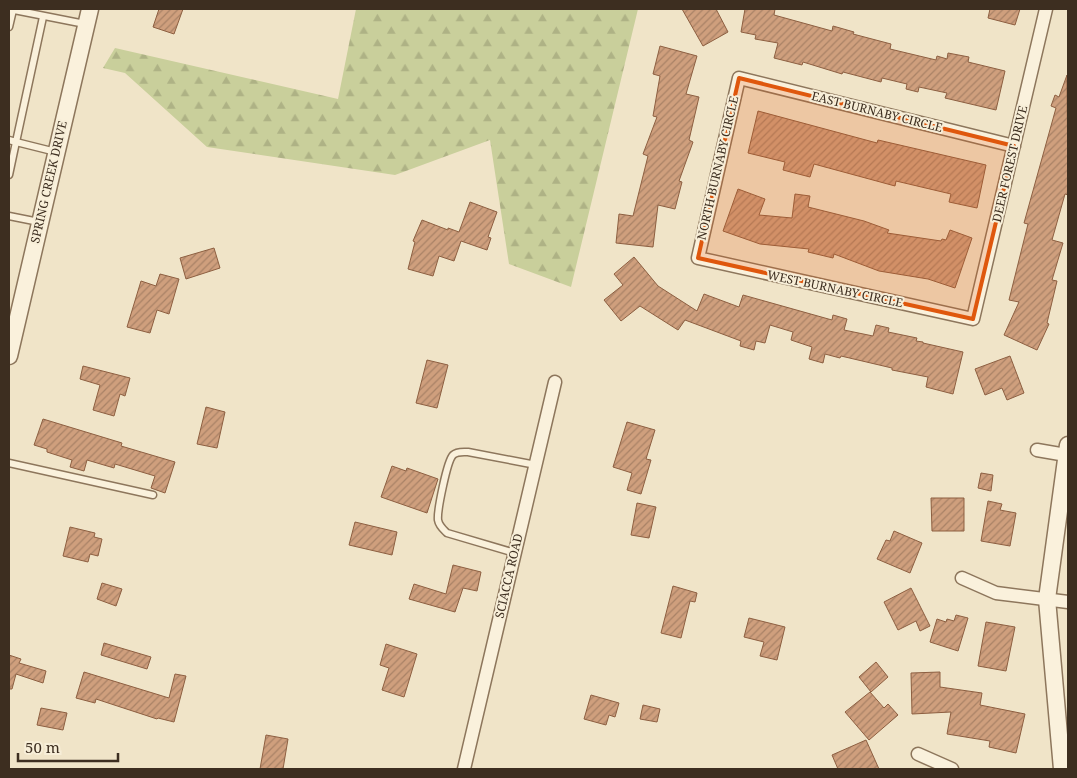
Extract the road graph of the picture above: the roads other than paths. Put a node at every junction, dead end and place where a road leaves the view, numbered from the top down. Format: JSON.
{"nodes":[{"id":1,"x":1046,"y":9,"type":"edge"},
{"id":2,"x":11,"y":10,"type":"edge"},
{"id":3,"x":43,"y":16,"type":"junction"},
{"id":4,"x":88,"y":16,"type":"edge"},
{"id":5,"x":9,"y":27,"type":"edge"},
{"id":6,"x":739,"y":78,"type":"joint"},
{"id":7,"x":9,"y":140,"type":"edge"},
{"id":8,"x":16,"y":142,"type":"junction"},
{"id":9,"x":1014,"y":146,"type":"junction"},
{"id":10,"x":56,"y":152,"type":"junction"},
{"id":11,"x":9,"y":175,"type":"edge"},
{"id":12,"x":9,"y":216,"type":"edge"},
{"id":13,"x":40,"y":223,"type":"junction"},
{"id":14,"x":698,"y":258,"type":"joint"},
{"id":15,"x":973,"y":319,"type":"joint"},
{"id":16,"x":9,"y":356,"type":"edge"},
{"id":17,"x":555,"y":382,"type":"dead end"},
{"id":18,"x":1037,"y":450,"type":"dead end"},
{"id":19,"x":1067,"y":450,"type":"edge"},
{"id":20,"x":9,"y":463,"type":"edge"},
{"id":21,"x":536,"y":465,"type":"junction"},
{"id":22,"x":153,"y":495,"type":"dead end"},
{"id":23,"x":515,"y":552,"type":"junction"},
{"id":24,"x":962,"y":578,"type":"dead end"},
{"id":25,"x":1046,"y":600,"type":"junction"},
{"id":26,"x":1068,"y":602,"type":"edge"},
{"id":27,"x":918,"y":754,"type":"dead end"},
{"id":28,"x":464,"y":769,"type":"edge"},
{"id":29,"x":952,"y":769,"type":"edge"},
{"id":30,"x":1062,"y":769,"type":"edge"}],
"edges":[{"from":1,"to":9,"type":"street","name":"DEER FOREST DRIVE"},
{"from":2,"to":3,"type":"lane"},
{"from":2,"to":5,"type":"lane"},
{"from":3,"to":4,"type":"lane"},
{"from":3,"to":8,"type":"lane"},
{"from":4,"to":10,"type":"street","name":"SPRING CREEK DRIVE"},
{"from":6,"to":9,"type":"street","name":"EAST BURNABY CIRCLE"},
{"from":6,"to":14,"type":"street","name":"NORTH BURNABY CIRCLE"},
{"from":7,"to":8,"type":"lane"},
{"from":8,"to":10,"type":"lane"},
{"from":8,"to":11,"type":"lane"},
{"from":9,"to":15,"type":"street","name":"DEER FOREST DRIVE"},
{"from":10,"to":13,"type":"street","name":"SPRING CREEK DRIVE"},
{"from":12,"to":13,"type":"lane"},
{"from":13,"to":16,"type":"street","name":"SPRING CREEK DRIVE"},
{"from":14,"to":15,"type":"street","name":"WEST BURNABY CIRCLE"},
{"from":17,"to":21,"type":"street","name":"SCIACCA ROAD"},
{"from":18,"to":19,"type":"street"},
{"from":19,"to":25,"type":"street"},
{"from":20,"to":22,"type":"lane"},
{"from":21,"to":23,"type":"street","name":"SCIACCA ROAD"},
{"from":21,"to":23,"type":"lane"},
{"from":23,"to":28,"type":"street","name":"SCIACCA ROAD"},
{"from":24,"to":25,"type":"street"},
{"from":25,"to":26,"type":"street"},
{"from":25,"to":30,"type":"street"},
{"from":27,"to":29,"type":"street"}]}
